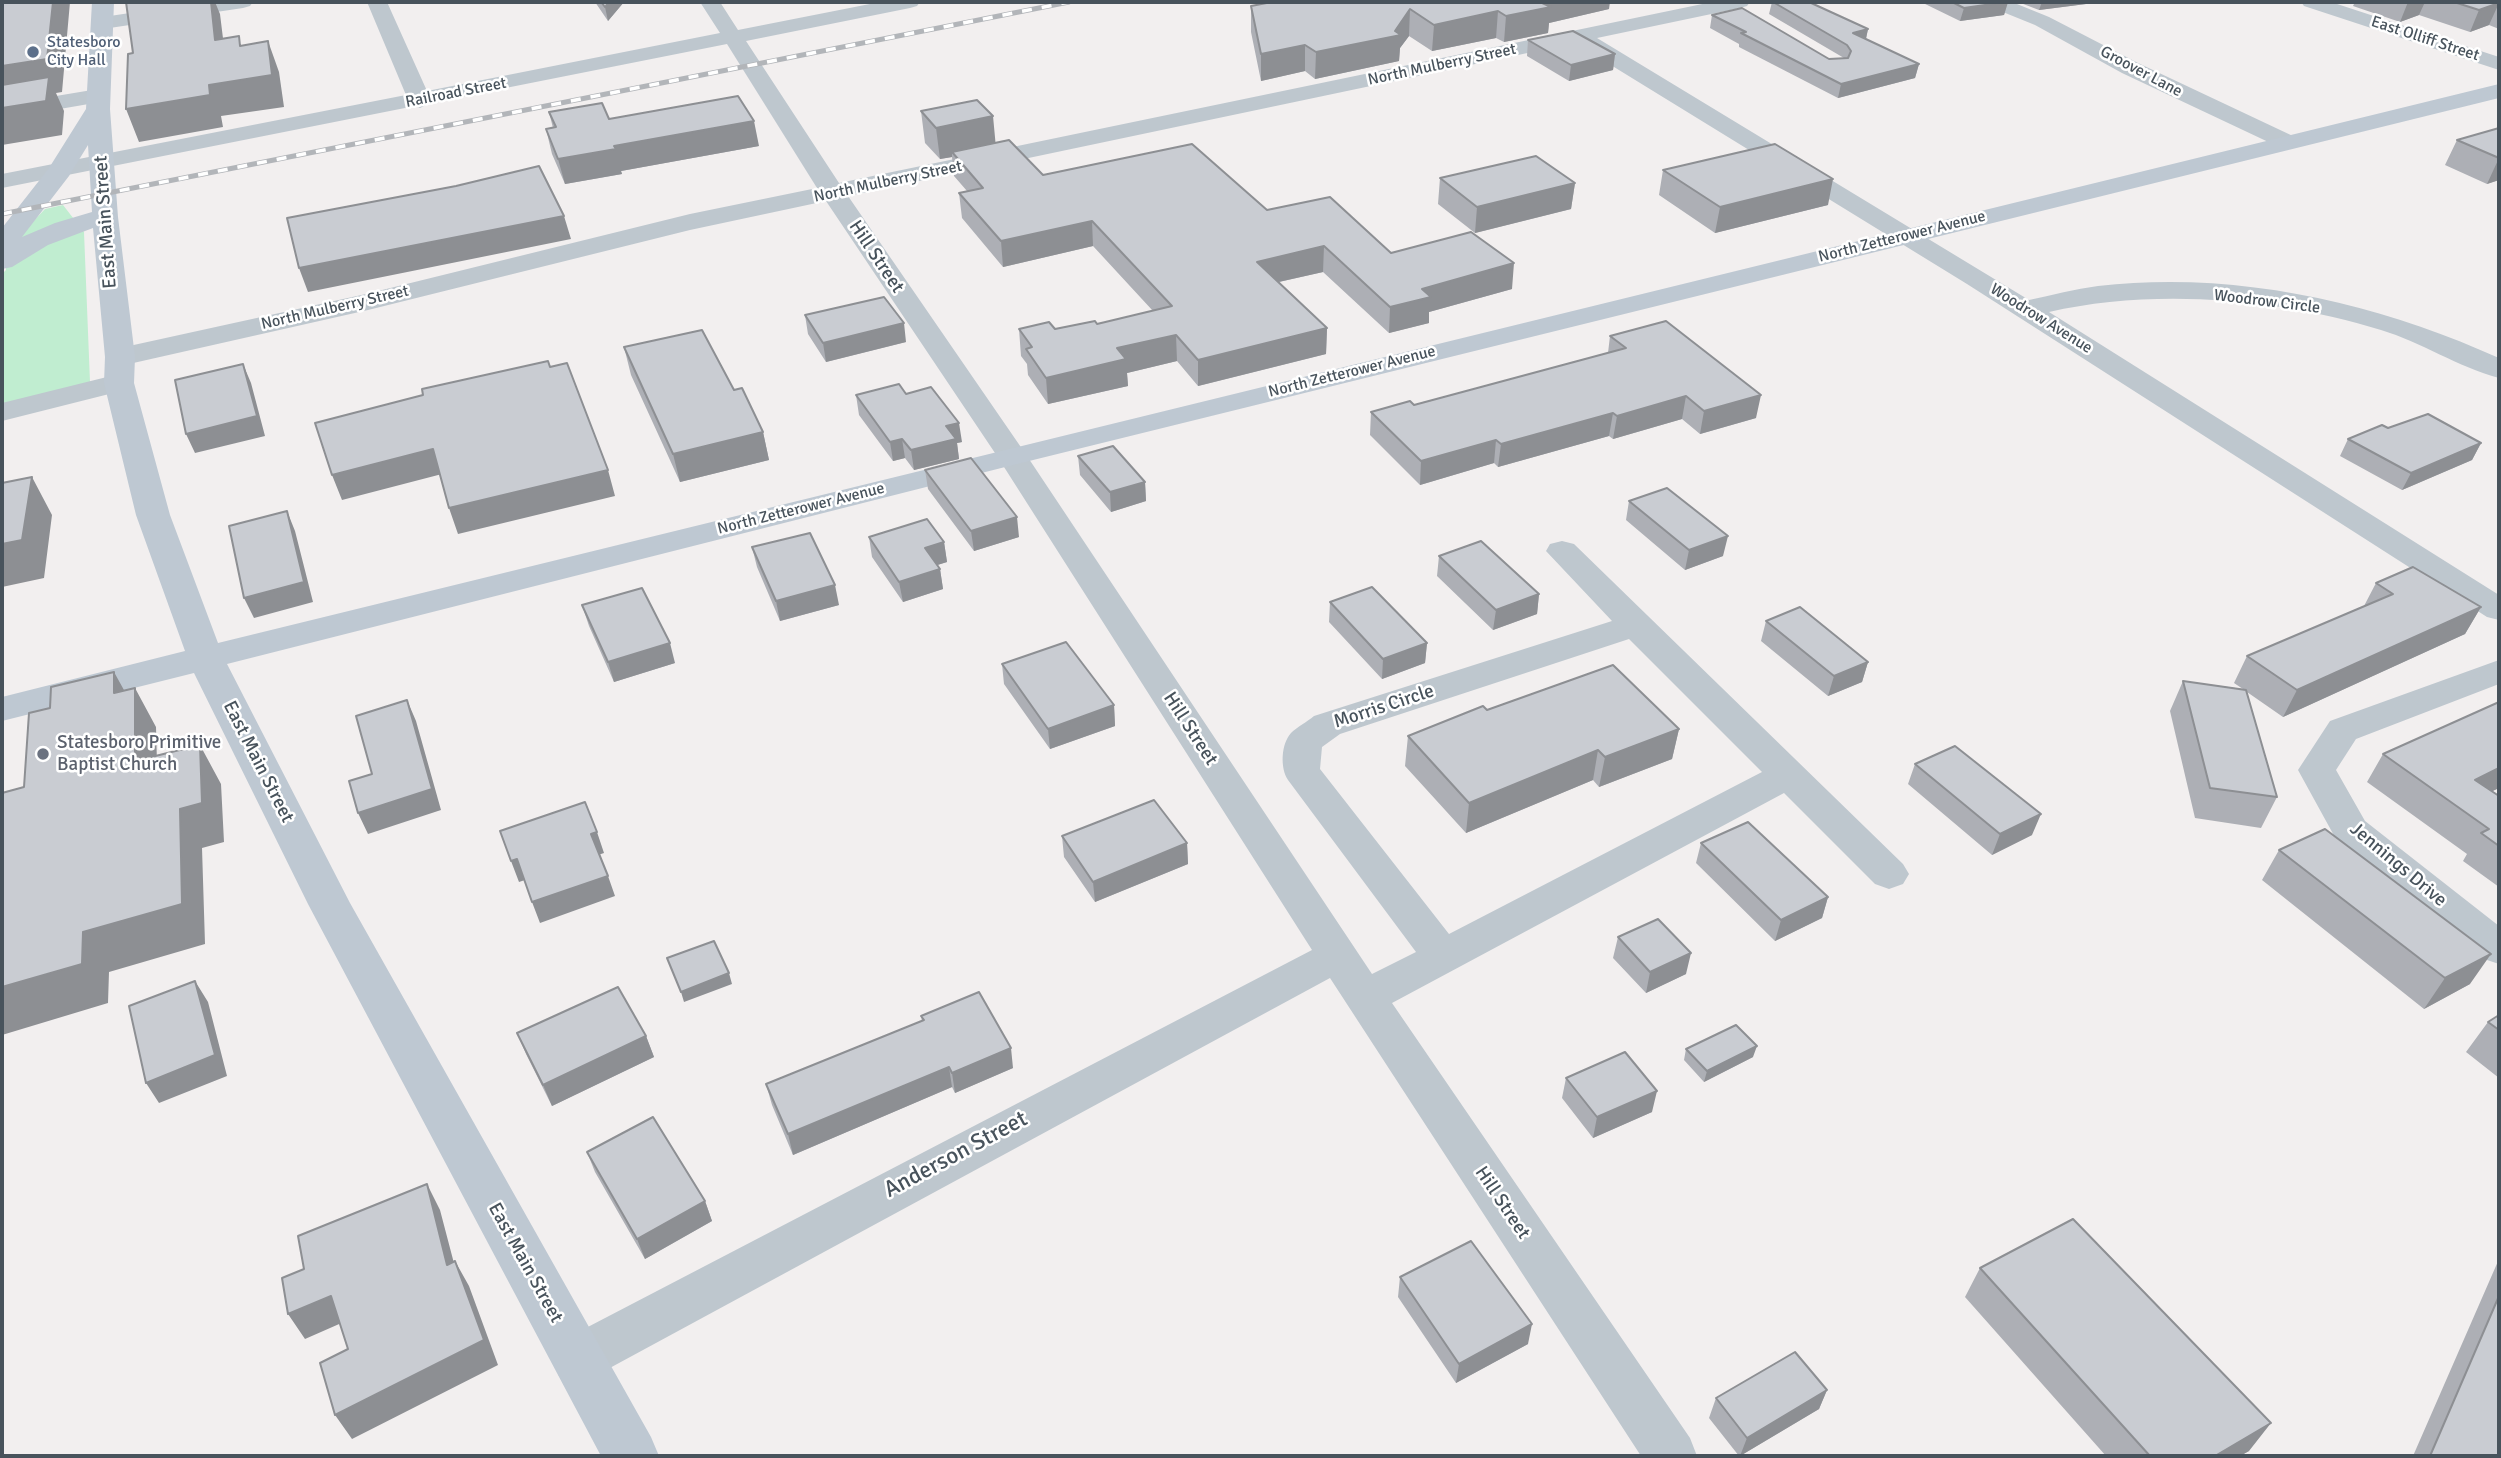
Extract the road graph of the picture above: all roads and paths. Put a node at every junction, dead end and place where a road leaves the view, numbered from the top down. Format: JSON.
{"nodes":[{"id":1,"x":243,"y":2,"type":"edge"},
{"id":2,"x":377,"y":2,"type":"edge"},
{"id":3,"x":710,"y":2,"type":"edge"},
{"id":4,"x":910,"y":2,"type":"edge"},
{"id":5,"x":1995,"y":2,"type":"edge"},
{"id":6,"x":2311,"y":2,"type":"edge"},
{"id":7,"x":1740,"y":7,"type":"edge"},
{"id":8,"x":103,"y":13,"type":"edge"},
{"id":9,"x":1578,"y":36,"type":"junction"},
{"id":10,"x":732,"y":38,"type":"junction"},
{"id":11,"x":2499,"y":64,"type":"edge"},
{"id":12,"x":2499,"y":91,"type":"edge"},
{"id":13,"x":420,"y":101,"type":"junction"},
{"id":14,"x":98,"y":103,"type":"junction"},
{"id":15,"x":2,"y":112,"type":"edge"},
{"id":16,"x":2287,"y":142,"type":"junction"},
{"id":17,"x":102,"y":163,"type":"junction"},
{"id":18,"x":61,"y":172,"type":"junction"},
{"id":19,"x":2,"y":181,"type":"edge"},
{"id":20,"x":833,"y":193,"type":"junction"},
{"id":21,"x":105,"y":217,"type":"junction"},
{"id":22,"x":1907,"y":236,"type":"junction"},
{"id":23,"x":2,"y":244,"type":"edge"},
{"id":24,"x":2,"y":261,"type":"edge"},
{"id":25,"x":2026,"y":310,"type":"junction"},
{"id":26,"x":2499,"y":369,"type":"edge"},
{"id":27,"x":120,"y":370,"type":"junction"},
{"id":28,"x":2,"y":412,"type":"edge"},
{"id":29,"x":1012,"y":456,"type":"junction"},
{"id":30,"x":1562,"y":551,"type":"dead end"},
{"id":31,"x":2499,"y":610,"type":"edge"},
{"id":32,"x":1635,"y":625,"type":"junction"},
{"id":33,"x":206,"y":659,"type":"junction"},
{"id":34,"x":2499,"y":671,"type":"edge"},
{"id":35,"x":2,"y":709,"type":"edge"},
{"id":36,"x":1787,"y":775,"type":"junction"},
{"id":37,"x":1889,"y":874,"type":"dead end"},
{"id":38,"x":2499,"y":948,"type":"edge"},
{"id":39,"x":1442,"y":955,"type":"junction"},
{"id":40,"x":1338,"y":956,"type":"junction"},
{"id":41,"x":1364,"y":998,"type":"junction"},
{"id":42,"x":577,"y":1359,"type":"junction"},
{"id":43,"x":631,"y":1456,"type":"edge"},
{"id":44,"x":1671,"y":1456,"type":"edge"}],
"edges":[{"from":1,"to":8,"type":"street"},
{"from":2,"to":13,"type":"street"},
{"from":3,"to":10,"type":"street","name":"Hill Street"},
{"from":4,"to":10,"type":"street","name":"Railroad Street"},
{"from":5,"to":16,"type":"street","name":"Groover Lane"},
{"from":6,"to":11,"type":"street","name":"East Olliff Street"},
{"from":7,"to":9,"type":"street","name":"North Mulberry Street"},
{"from":8,"to":14,"type":"street","name":"East Main Street"},
{"from":9,"to":20,"type":"street","name":"North Mulberry Street"},
{"from":9,"to":22,"type":"street","name":"Woodrow Avenue"},
{"from":10,"to":13,"type":"street","name":"Railroad Street"},
{"from":10,"to":20,"type":"street","name":"Hill Street"},
{"from":12,"to":16,"type":"street","name":"North Zetterower Avenue"},
{"from":13,"to":17,"type":"street","name":"Railroad Street"},
{"from":14,"to":15,"type":"street"},
{"from":14,"to":17,"type":"street","name":"East Main Street"},
{"from":14,"to":18,"type":"street"},
{"from":16,"to":22,"type":"street","name":"North Zetterower Avenue"},
{"from":17,"to":18,"type":"street","name":"Railroad Street"},
{"from":17,"to":21,"type":"street","name":"East Main Street"},
{"from":18,"to":19,"type":"street","name":"Railroad Street"},
{"from":18,"to":21,"type":"street"},
{"from":18,"to":23,"type":"street"},
{"from":20,"to":27,"type":"street","name":"North Mulberry Street"},
{"from":20,"to":29,"type":"street","name":"Hill Street"},
{"from":21,"to":24,"type":"street"},
{"from":21,"to":27,"type":"street","name":"East Main Street"},
{"from":22,"to":25,"type":"street","name":"Woodrow Avenue"},
{"from":22,"to":29,"type":"street","name":"North Zetterower Avenue"},
{"from":25,"to":26,"type":"street","name":"Woodrow Circle"},
{"from":25,"to":31,"type":"street","name":"Woodrow Avenue"},
{"from":27,"to":28,"type":"street","name":"North Mulberry Street"},
{"from":27,"to":33,"type":"street","name":"East Main Street"},
{"from":29,"to":33,"type":"street","name":"North Zetterower Avenue"},
{"from":29,"to":40,"type":"street","name":"Hill Street"},
{"from":30,"to":32,"type":"street"},
{"from":32,"to":36,"type":"street"},
{"from":32,"to":39,"type":"street","name":"Morris Circle"},
{"from":33,"to":35,"type":"street","name":"North Zetterower Avenue"},
{"from":33,"to":42,"type":"street","name":"East Main Street"},
{"from":34,"to":38,"type":"street","name":"Jennings Drive"},
{"from":36,"to":37,"type":"street"},
{"from":36,"to":39,"type":"street"},
{"from":39,"to":41,"type":"street"},
{"from":40,"to":41,"type":"street","name":"Hill Street"},
{"from":40,"to":42,"type":"street","name":"Anderson Street"},
{"from":41,"to":44,"type":"street","name":"Hill Street"},
{"from":42,"to":43,"type":"street","name":"East Main Street"}]}
